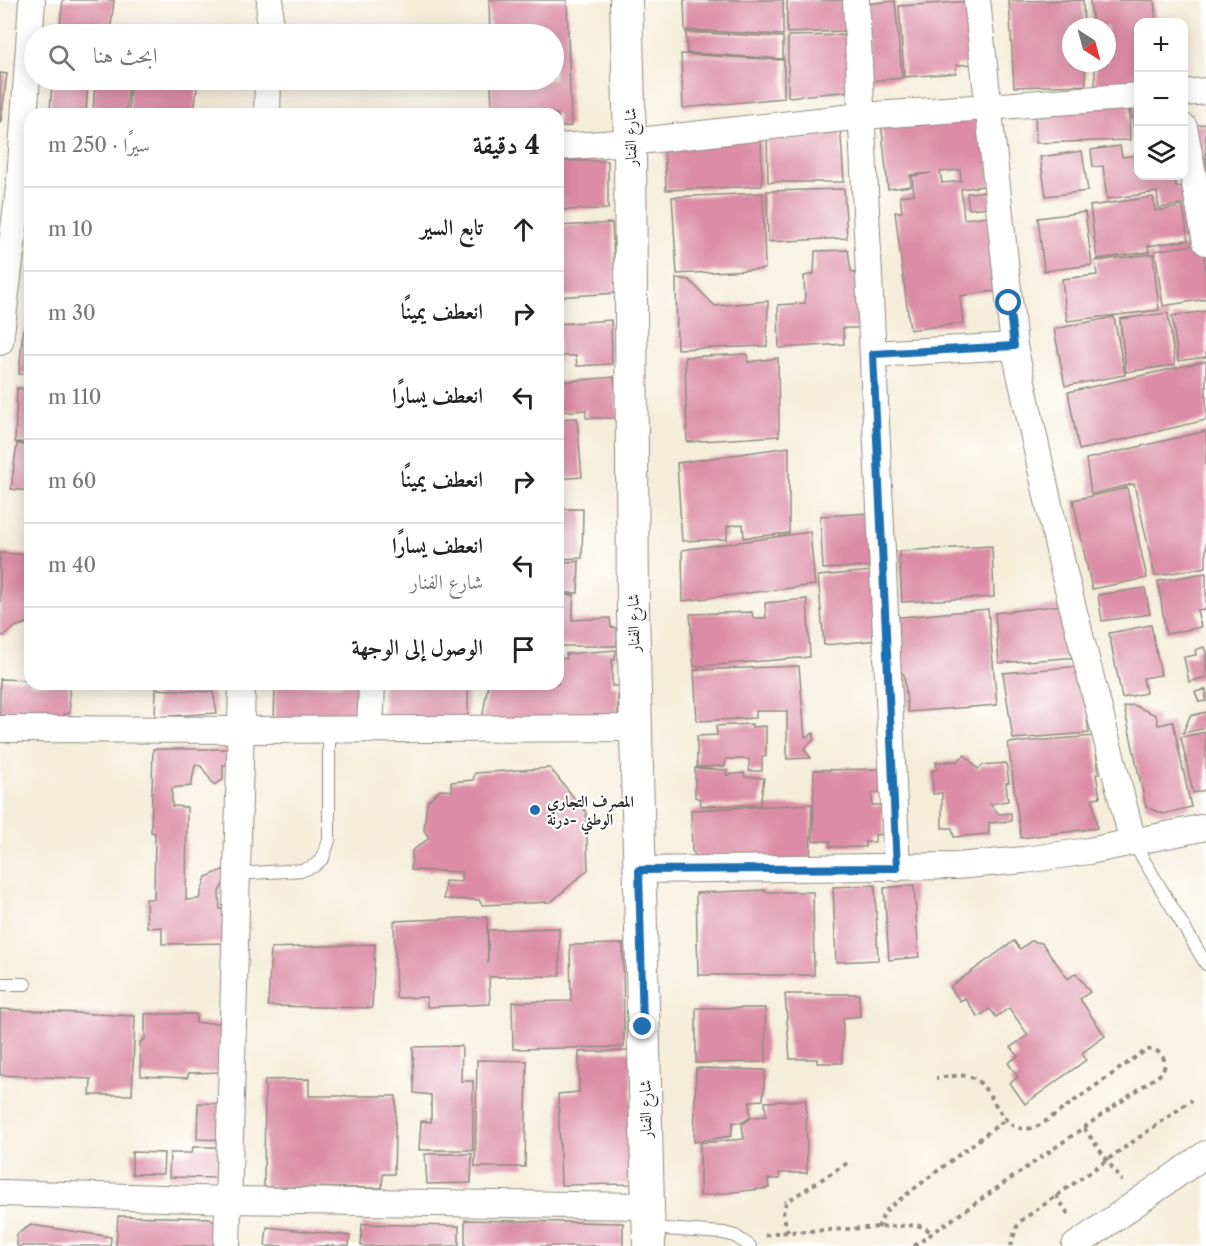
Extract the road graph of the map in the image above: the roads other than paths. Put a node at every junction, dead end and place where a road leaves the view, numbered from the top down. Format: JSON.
{"nodes":[{"id":1,"x":32,"y":0,"type":"edge"},
{"id":2,"x":270,"y":0,"type":"edge"},
{"id":3,"x":626,"y":0,"type":"edge"},
{"id":4,"x":856,"y":0,"type":"edge"},
{"id":5,"x":977,"y":0,"type":"edge"},
{"id":6,"x":31,"y":24,"type":"edge"},
{"id":7,"x":269,"y":24,"type":"edge"},
{"id":8,"x":28,"y":90,"type":"edge"},
{"id":9,"x":267,"y":90,"type":"edge"},
{"id":10,"x":1206,"y":91,"type":"edge"},
{"id":11,"x":1188,"y":93,"type":"edge"},
{"id":12,"x":1134,"y":96,"type":"edge"},
{"id":13,"x":988,"y":106,"type":"junction"},
{"id":14,"x":28,"y":108,"type":"edge"},
{"id":15,"x":267,"y":108,"type":"edge"},
{"id":16,"x":862,"y":116,"type":"junction"},
{"id":17,"x":630,"y":142,"type":"junction"},
{"id":18,"x":564,"y":147,"type":"edge"},
{"id":19,"x":1188,"y":148,"type":"edge"},
{"id":20,"x":24,"y":186,"type":"edge"},
{"id":21,"x":1206,"y":242,"type":"edge"},
{"id":22,"x":0,"y":342,"type":"edge"},
{"id":23,"x":1014,"y":346,"type":"junction"},
{"id":24,"x":873,"y":354,"type":"junction"},
{"id":25,"x":242,"y":690,"type":"edge"},
{"id":26,"x":372,"y":690,"type":"edge"},
{"id":27,"x":635,"y":728,"type":"junction"},
{"id":28,"x":0,"y":729,"type":"edge"},
{"id":29,"x":240,"y":730,"type":"junction"},
{"id":30,"x":329,"y":730,"type":"junction"},
{"id":31,"x":370,"y":730,"type":"junction"},
{"id":32,"x":1206,"y":827,"type":"edge"},
{"id":33,"x":1133,"y":842,"type":"junction"},
{"id":34,"x":897,"y":868,"type":"junction"},
{"id":35,"x":639,"y":870,"type":"junction"},
{"id":36,"x":236,"y":874,"type":"junction"},
{"id":37,"x":1206,"y":964,"type":"edge"},
{"id":38,"x":0,"y":984,"type":"edge"},
{"id":39,"x":25,"y":984,"type":"dead end"},
{"id":40,"x":1206,"y":1154,"type":"edge"},
{"id":41,"x":0,"y":1193,"type":"edge"},
{"id":42,"x":228,"y":1200,"type":"junction"},
{"id":43,"x":648,"y":1227,"type":"edge"},
{"id":44,"x":748,"y":1244,"type":"edge"},
{"id":45,"x":227,"y":1246,"type":"edge"},
{"id":46,"x":1075,"y":1246,"type":"edge"}],
"edges":[{"from":1,"to":6,"type":"street"},
{"from":2,"to":7,"type":"street"},
{"from":3,"to":17,"type":"street","name":"شارع الفنار"},
{"from":4,"to":16,"type":"street"},
{"from":5,"to":13,"type":"street"},
{"from":8,"to":14,"type":"street"},
{"from":9,"to":15,"type":"street"},
{"from":10,"to":11,"type":"street"},
{"from":12,"to":13,"type":"street"},
{"from":13,"to":16,"type":"street"},
{"from":13,"to":23,"type":"street"},
{"from":16,"to":17,"type":"street"},
{"from":16,"to":24,"type":"street"},
{"from":17,"to":18,"type":"street"},
{"from":17,"to":27,"type":"street","name":"شارع الفنار"},
{"from":19,"to":21,"type":"street"},
{"from":20,"to":22,"type":"street"},
{"from":23,"to":24,"type":"street"},
{"from":23,"to":33,"type":"street"},
{"from":24,"to":34,"type":"street"},
{"from":25,"to":29,"type":"street"},
{"from":26,"to":31,"type":"street"},
{"from":27,"to":31,"type":"street"},
{"from":27,"to":35,"type":"street","name":"شارع الفنار"},
{"from":28,"to":29,"type":"street"},
{"from":29,"to":30,"type":"street"},
{"from":29,"to":36,"type":"street"},
{"from":30,"to":31,"type":"street"},
{"from":30,"to":36,"type":"lane"},
{"from":32,"to":33,"type":"street"},
{"from":33,"to":34,"type":"street"},
{"from":33,"to":37,"type":"lane"},
{"from":34,"to":35,"type":"street"},
{"from":35,"to":43,"type":"street","name":"شارع الفنار"},
{"from":36,"to":42,"type":"street"},
{"from":38,"to":39,"type":"lane"},
{"from":40,"to":46,"type":"street"},
{"from":41,"to":42,"type":"street"},
{"from":42,"to":43,"type":"street"},
{"from":42,"to":45,"type":"street"},
{"from":43,"to":44,"type":"lane"}]}
